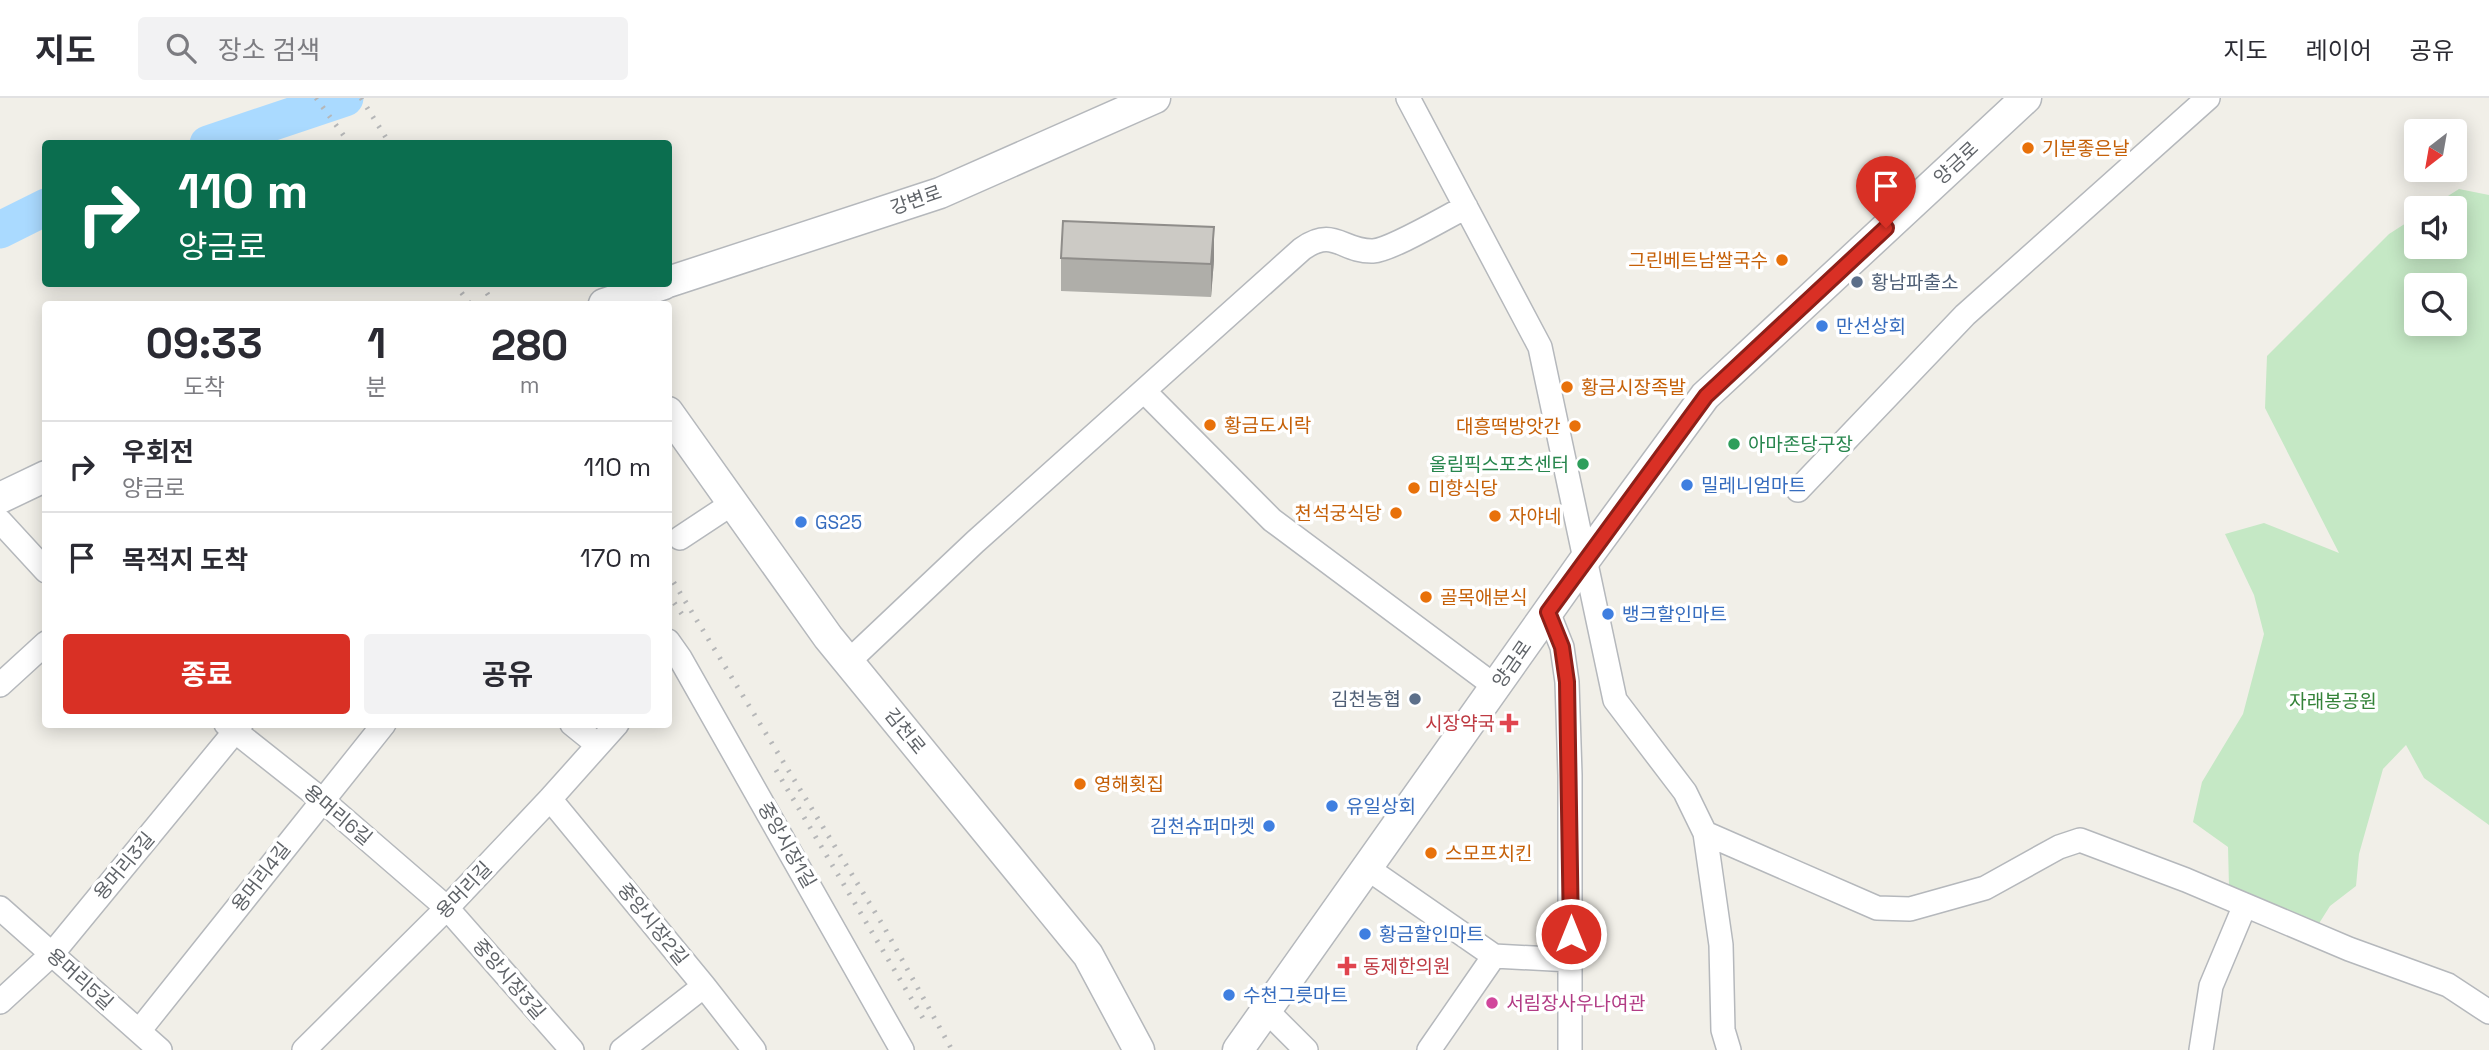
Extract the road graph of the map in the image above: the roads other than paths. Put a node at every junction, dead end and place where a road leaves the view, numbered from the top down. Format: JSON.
{"nodes":[{"id":1,"x":1155,"y":98,"type":"edge"},
{"id":2,"x":1408,"y":98,"type":"edge"},
{"id":3,"x":2026,"y":98,"type":"edge"},
{"id":4,"x":2208,"y":98,"type":"edge"},
{"id":5,"x":1466,"y":207,"type":"junction"},
{"id":6,"x":672,"y":281,"type":"edge"},
{"id":7,"x":654,"y":287,"type":"edge"},
{"id":8,"x":613,"y":301,"type":"edge"},
{"id":9,"x":1144,"y":391,"type":"junction"},
{"id":10,"x":672,"y":418,"type":"edge"},
{"id":11,"x":42,"y":478,"type":"edge"},
{"id":12,"x":1798,"y":490,"type":"dead end"},
{"id":13,"x":0,"y":498,"type":"edge"},
{"id":14,"x":733,"y":503,"type":"junction"},
{"id":15,"x":0,"y":521,"type":"edge"},
{"id":16,"x":680,"y":538,"type":"dead end"},
{"id":17,"x":1584,"y":561,"type":"junction"},
{"id":18,"x":42,"y":567,"type":"edge"},
{"id":19,"x":1548,"y":612,"type":"junction"},
{"id":20,"x":42,"y":647,"type":"edge"},
{"id":21,"x":672,"y":655,"type":"edge"},
{"id":22,"x":848,"y":662,"type":"junction"},
{"id":23,"x":0,"y":685,"type":"edge"},
{"id":24,"x":1496,"y":687,"type":"junction"},
{"id":25,"x":233,"y":728,"type":"edge"},
{"id":26,"x":235,"y":728,"type":"edge"},
{"id":27,"x":381,"y":728,"type":"edge"},
{"id":28,"x":577,"y":728,"type":"edge"},
{"id":29,"x":614,"y":728,"type":"edge"},
{"id":30,"x":598,"y":746,"type":"junction"},
{"id":31,"x":550,"y":799,"type":"junction"},
{"id":32,"x":322,"y":800,"type":"junction"},
{"id":33,"x":1705,"y":833,"type":"junction"},
{"id":34,"x":1367,"y":868,"type":"junction"},
{"id":35,"x":2245,"y":905,"type":"junction"},
{"id":36,"x":0,"y":908,"type":"edge"},
{"id":37,"x":447,"y":908,"type":"junction"},
{"id":38,"x":52,"y":954,"type":"junction"},
{"id":39,"x":1494,"y":956,"type":"junction"},
{"id":40,"x":1571,"y":960,"type":"junction"},
{"id":41,"x":704,"y":986,"type":"junction"},
{"id":42,"x":0,"y":1002,"type":"edge"},
{"id":43,"x":1266,"y":1010,"type":"junction"},
{"id":44,"x":2489,"y":1012,"type":"edge"},
{"id":45,"x":139,"y":1031,"type":"junction"},
{"id":46,"x":160,"y":1050,"type":"edge"},
{"id":47,"x":304,"y":1050,"type":"edge"},
{"id":48,"x":572,"y":1050,"type":"edge"},
{"id":49,"x":622,"y":1050,"type":"edge"},
{"id":50,"x":754,"y":1050,"type":"edge"},
{"id":51,"x":902,"y":1050,"type":"edge"},
{"id":52,"x":1139,"y":1050,"type":"edge"},
{"id":53,"x":1238,"y":1050,"type":"edge"},
{"id":54,"x":1306,"y":1050,"type":"edge"},
{"id":55,"x":1429,"y":1050,"type":"edge"},
{"id":56,"x":1570,"y":1050,"type":"edge"},
{"id":57,"x":1729,"y":1050,"type":"edge"},
{"id":58,"x":2202,"y":1050,"type":"edge"}],
"edges":[{"from":1,"to":6,"type":"street","name":"강변로"},
{"from":2,"to":5,"type":"street"},
{"from":3,"to":17,"type":"street","name":"양금로"},
{"from":4,"to":12,"type":"street"},
{"from":5,"to":9,"type":"street"},
{"from":5,"to":17,"type":"street"},
{"from":7,"to":8,"type":"street","name":"강변로"},
{"from":9,"to":22,"type":"street"},
{"from":9,"to":24,"type":"street"},
{"from":10,"to":14,"type":"street","name":"김천로"},
{"from":11,"to":13,"type":"street"},
{"from":14,"to":16,"type":"street"},
{"from":14,"to":22,"type":"street","name":"김천로"},
{"from":15,"to":18,"type":"street"},
{"from":17,"to":19,"type":"street","name":"양금로"},
{"from":17,"to":33,"type":"street"},
{"from":19,"to":24,"type":"street","name":"양금로"},
{"from":19,"to":40,"type":"street"},
{"from":20,"to":23,"type":"street"},
{"from":21,"to":51,"type":"street","name":"중앙시장1길"},
{"from":22,"to":52,"type":"street","name":"김천로"},
{"from":24,"to":34,"type":"street","name":"양금로"},
{"from":25,"to":38,"type":"street","name":"용머리3길"},
{"from":26,"to":32,"type":"street","name":"용머리6길"},
{"from":27,"to":32,"type":"street","name":"용머리4길"},
{"from":28,"to":30,"type":"street"},
{"from":29,"to":30,"type":"street","name":"용머리길"},
{"from":30,"to":31,"type":"street","name":"용머리길"},
{"from":31,"to":37,"type":"street","name":"용머리길"},
{"from":31,"to":41,"type":"street","name":"중앙시장2길"},
{"from":32,"to":37,"type":"street","name":"용머리6길"},
{"from":32,"to":45,"type":"street","name":"용머리4길"},
{"from":33,"to":35,"type":"street"},
{"from":33,"to":57,"type":"street"},
{"from":34,"to":39,"type":"street"},
{"from":34,"to":43,"type":"street","name":"양금로"},
{"from":35,"to":44,"type":"street"},
{"from":35,"to":58,"type":"street"},
{"from":36,"to":38,"type":"street","name":"용머리5길"},
{"from":37,"to":47,"type":"street","name":"용머리길"},
{"from":37,"to":48,"type":"street","name":"중앙시장3길"},
{"from":38,"to":42,"type":"street","name":"용머리3길"},
{"from":38,"to":45,"type":"street","name":"용머리5길"},
{"from":39,"to":40,"type":"street"},
{"from":39,"to":55,"type":"street"},
{"from":40,"to":56,"type":"street"},
{"from":41,"to":49,"type":"street"},
{"from":41,"to":50,"type":"street","name":"중앙시장2길"},
{"from":43,"to":53,"type":"street","name":"양금로"},
{"from":43,"to":54,"type":"street"},
{"from":45,"to":46,"type":"street","name":"용머리5길"}]}
